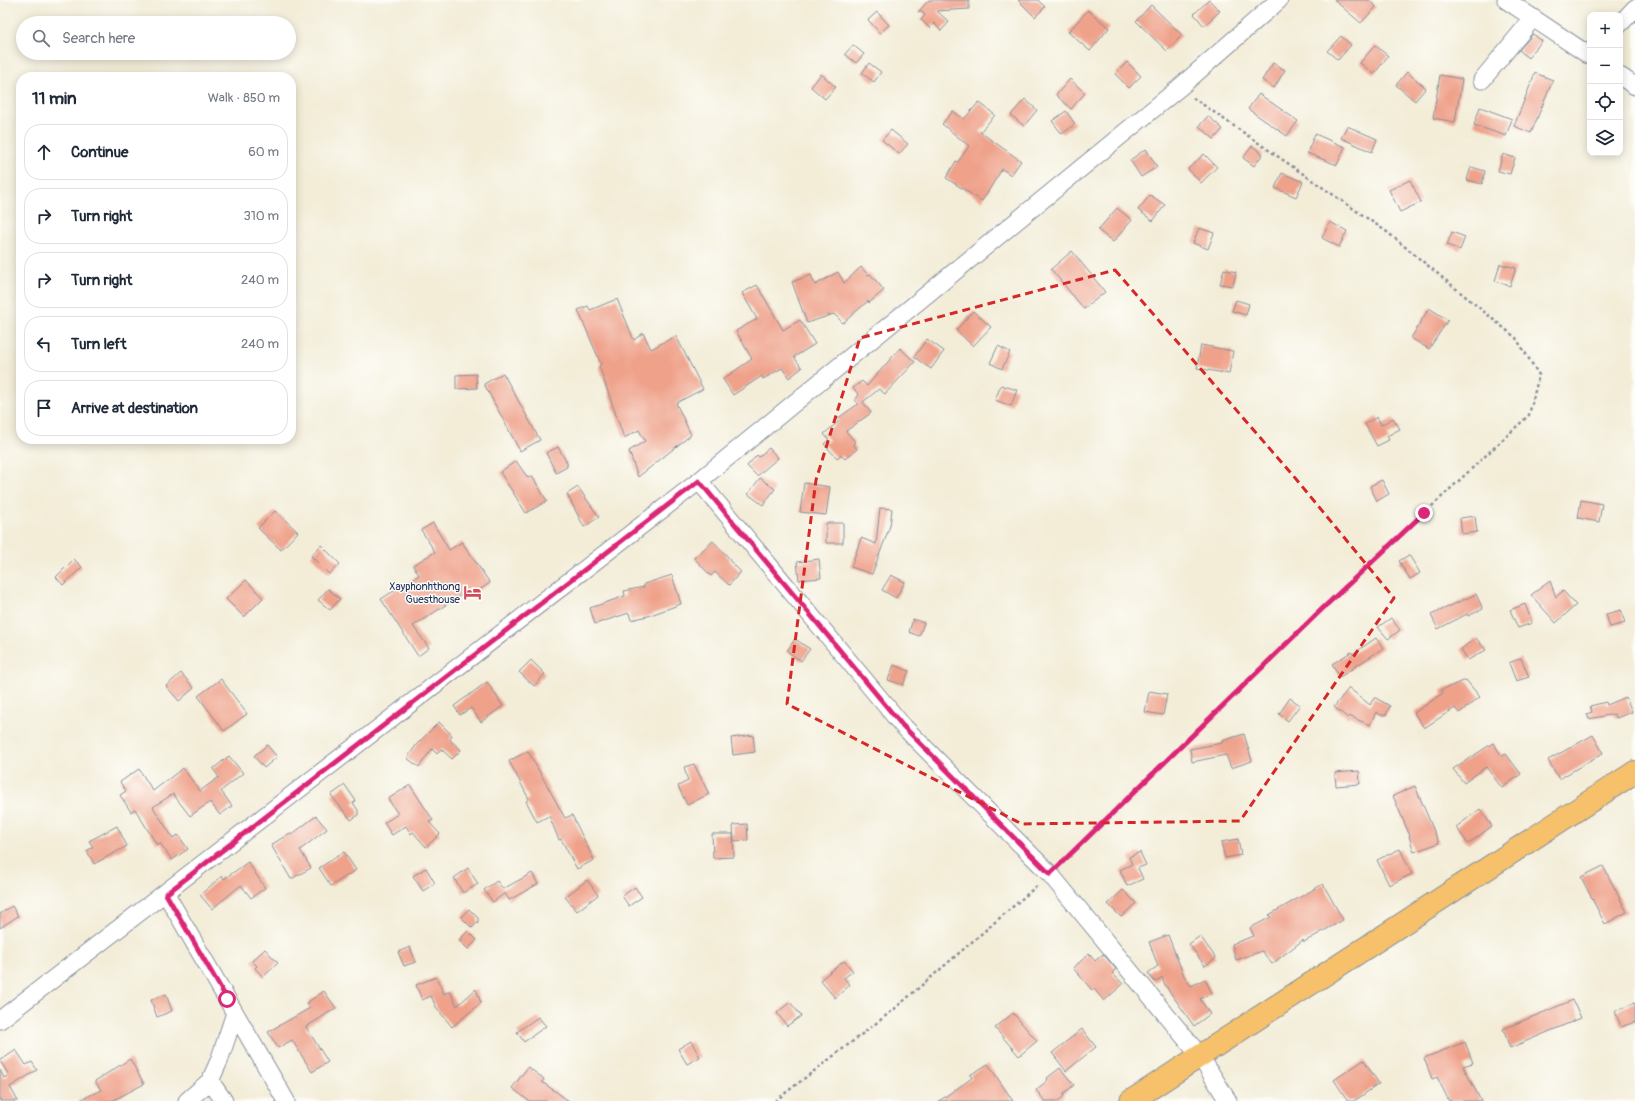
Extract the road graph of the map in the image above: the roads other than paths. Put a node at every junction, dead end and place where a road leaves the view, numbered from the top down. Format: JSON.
{"nodes":[{"id":1,"x":1279,"y":0,"type":"edge"},
{"id":2,"x":1506,"y":0,"type":"edge"},
{"id":3,"x":1635,"y":8,"type":"edge"},
{"id":4,"x":1533,"y":18,"type":"junction"},
{"id":5,"x":1623,"y":21,"type":"edge"},
{"id":6,"x":1587,"y":53,"type":"edge"},
{"id":7,"x":1623,"y":78,"type":"edge"},
{"id":8,"x":1482,"y":80,"type":"dead end"},
{"id":9,"x":1635,"y":86,"type":"edge"},
{"id":10,"x":699,"y":481,"type":"junction"},
{"id":11,"x":1635,"y":772,"type":"edge"},
{"id":12,"x":166,"y":894,"type":"junction"},
{"id":13,"x":235,"y":1012,"type":"junction"},
{"id":14,"x":0,"y":1020,"type":"edge"},
{"id":15,"x":1200,"y":1056,"type":"junction"},
{"id":16,"x":210,"y":1081,"type":"junction"},
{"id":17,"x":187,"y":1101,"type":"edge"},
{"id":18,"x":224,"y":1101,"type":"edge"},
{"id":19,"x":286,"y":1101,"type":"edge"},
{"id":20,"x":1131,"y":1101,"type":"edge"},
{"id":21,"x":1228,"y":1101,"type":"edge"}],
"edges":[{"from":1,"to":10,"type":"street"},
{"from":2,"to":4,"type":"street"},
{"from":3,"to":5,"type":"street"},
{"from":4,"to":6,"type":"street"},
{"from":4,"to":8,"type":"street"},
{"from":7,"to":9,"type":"street"},
{"from":10,"to":12,"type":"street"},
{"from":10,"to":15,"type":"street"},
{"from":11,"to":15,"type":"highway"},
{"from":12,"to":13,"type":"street"},
{"from":12,"to":14,"type":"street"},
{"from":13,"to":16,"type":"street"},
{"from":13,"to":19,"type":"street"},
{"from":15,"to":20,"type":"highway"},
{"from":15,"to":21,"type":"street"},
{"from":16,"to":17,"type":"street"},
{"from":16,"to":18,"type":"street"}]}
